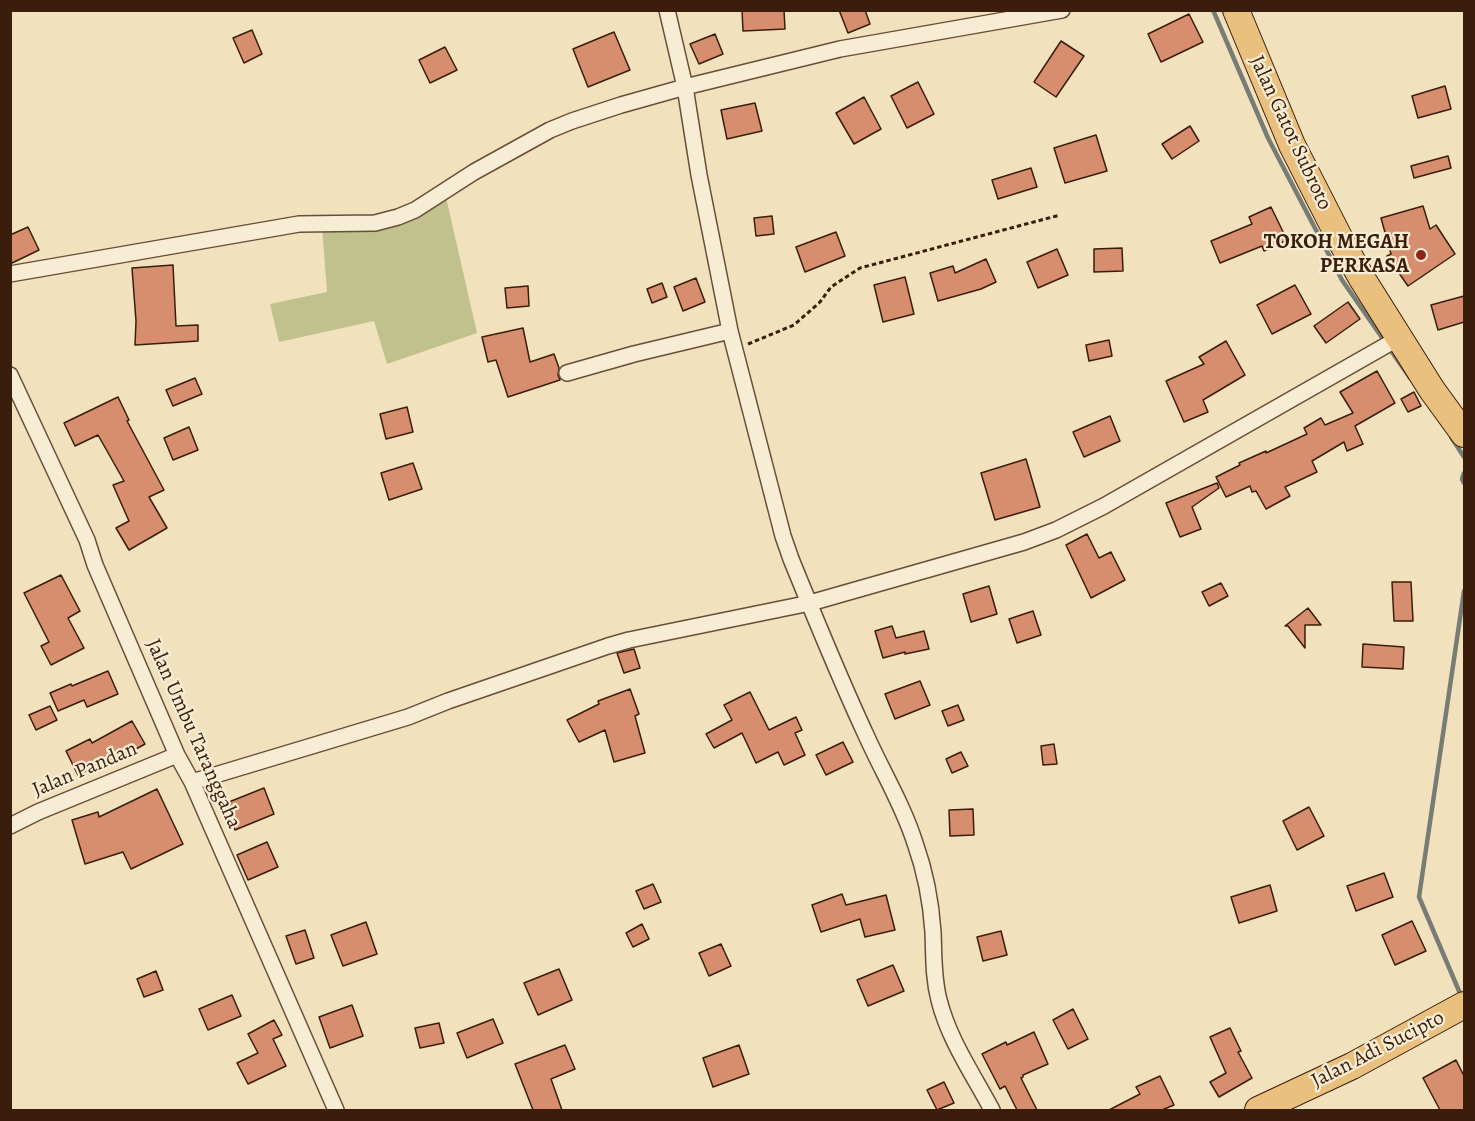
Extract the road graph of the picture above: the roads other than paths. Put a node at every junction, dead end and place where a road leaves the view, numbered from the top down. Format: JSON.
{"nodes":[{"id":1,"x":667,"y":10,"type":"edge"},
{"id":2,"x":1062,"y":10,"type":"edge"},
{"id":3,"x":1236,"y":10,"type":"edge"},
{"id":4,"x":685,"y":87,"type":"junction"},
{"id":5,"x":10,"y":274,"type":"edge"},
{"id":6,"x":730,"y":331,"type":"junction"},
{"id":7,"x":1391,"y":343,"type":"junction"},
{"id":8,"x":567,"y":373,"type":"dead end"},
{"id":9,"x":10,"y":375,"type":"edge"},
{"id":10,"x":1464,"y":434,"type":"edge"},
{"id":11,"x":810,"y":603,"type":"junction"},
{"id":12,"x":177,"y":755,"type":"junction"},
{"id":13,"x":192,"y":782,"type":"junction"},
{"id":14,"x":10,"y":826,"type":"edge"},
{"id":15,"x":1455,"y":1011,"type":"edge"},
{"id":16,"x":336,"y":1110,"type":"edge"},
{"id":17,"x":992,"y":1110,"type":"edge"},
{"id":18,"x":1258,"y":1110,"type":"edge"}],
"edges":[{"from":1,"to":4,"type":"street"},
{"from":2,"to":4,"type":"street"},
{"from":3,"to":7,"type":"highway","name":"Jalan Gatot Subroto"},
{"from":4,"to":5,"type":"street"},
{"from":4,"to":6,"type":"street"},
{"from":6,"to":8,"type":"street"},
{"from":6,"to":11,"type":"street"},
{"from":7,"to":10,"type":"highway","name":"Jalan Gatot Subroto"},
{"from":7,"to":11,"type":"street"},
{"from":9,"to":12,"type":"street","name":"Jalan Umbu Taranggaha"},
{"from":11,"to":13,"type":"street"},
{"from":11,"to":17,"type":"street"},
{"from":12,"to":13,"type":"street","name":"Jalan Umbu Taranggaha"},
{"from":12,"to":14,"type":"street","name":"Jalan Pandan"},
{"from":13,"to":16,"type":"street","name":"Jalan Umbu Taranggaha"},
{"from":15,"to":18,"type":"highway","name":"Jalan Adi Sucipto"}]}
